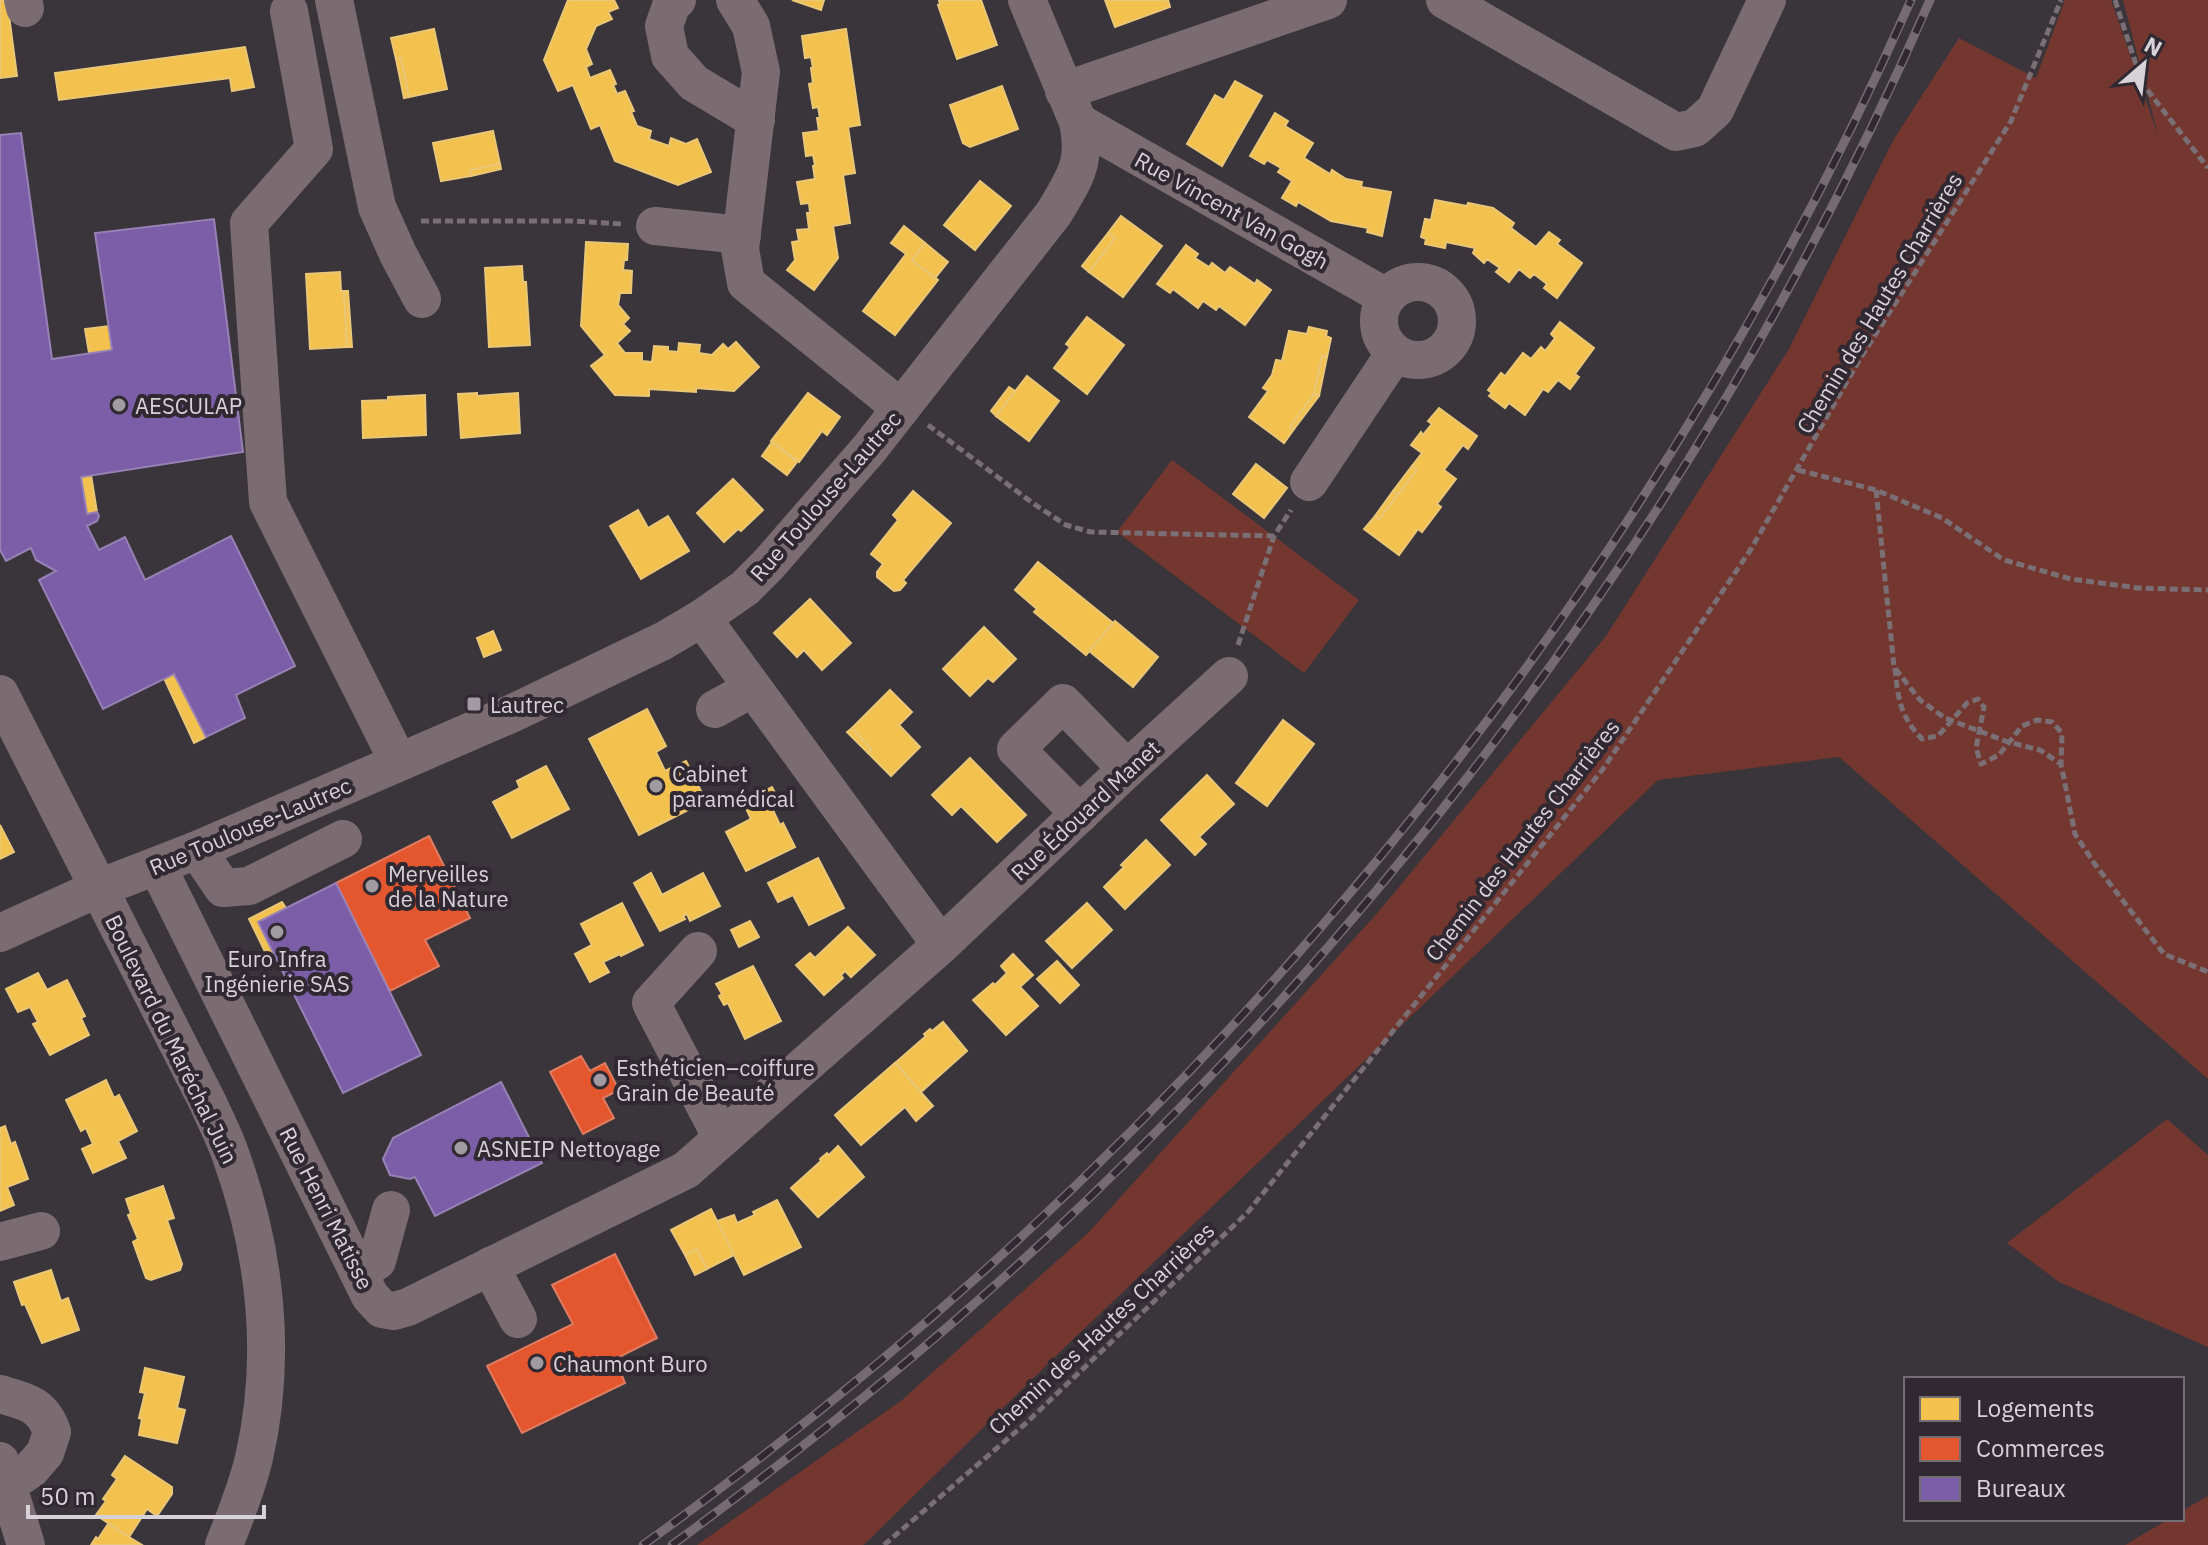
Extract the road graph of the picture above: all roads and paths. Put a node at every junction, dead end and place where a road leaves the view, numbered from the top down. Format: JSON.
{"nodes":[{"id":1,"x":334,"y":0,"type":"edge"},
{"id":2,"x":677,"y":0,"type":"edge"},
{"id":3,"x":735,"y":0,"type":"edge"},
{"id":4,"x":1027,"y":0,"type":"edge"},
{"id":5,"x":1328,"y":0,"type":"edge"},
{"id":6,"x":1445,"y":0,"type":"edge"},
{"id":7,"x":1767,"y":0,"type":"edge"},
{"id":8,"x":2061,"y":0,"type":"edge"},
{"id":9,"x":2115,"y":0,"type":"edge"},
{"id":10,"x":289,"y":11,"type":"dead end"},
{"id":11,"x":1071,"y":107,"type":"junction"},
{"id":12,"x":756,"y":120,"type":"junction"},
{"id":13,"x":2208,"y":168,"type":"edge"},
{"id":14,"x":384,"y":221,"type":"junction"},
{"id":15,"x":655,"y":226,"type":"joint"},
{"id":16,"x":742,"y":235,"type":"junction"},
{"id":17,"x":1386,"y":297,"type":"junction"},
{"id":18,"x":422,"y":299,"type":"dead end"},
{"id":19,"x":1395,"y":353,"type":"junction"},
{"id":20,"x":901,"y":408,"type":"junction"},
{"id":21,"x":1798,"y":470,"type":"junction"},
{"id":22,"x":1309,"y":482,"type":"dead end"},
{"id":23,"x":1876,"y":490,"type":"junction"},
{"id":24,"x":2208,"y":590,"type":"edge"},
{"id":25,"x":702,"y":618,"type":"junction"},
{"id":26,"x":1894,"y":667,"type":"junction"},
{"id":27,"x":1229,"y":676,"type":"joint"},
{"id":28,"x":751,"y":689,"type":"junction"},
{"id":29,"x":0,"y":694,"type":"edge"},
{"id":30,"x":715,"y":709,"type":"dead end"},
{"id":31,"x":1953,"y":720,"type":"junction"},
{"id":32,"x":1978,"y":731,"type":"junction"},
{"id":33,"x":2008,"y":742,"type":"junction"},
{"id":34,"x":398,"y":761,"type":"junction"},
{"id":35,"x":2061,"y":764,"type":"junction"},
{"id":36,"x":1127,"y":769,"type":"junction"},
{"id":37,"x":1080,"y":814,"type":"junction"},
{"id":38,"x":343,"y":839,"type":"dead end"},
{"id":39,"x":197,"y":850,"type":"junction"},
{"id":40,"x":157,"y":866,"type":"junction"},
{"id":41,"x":99,"y":888,"type":"junction"},
{"id":42,"x":0,"y":933,"type":"edge"},
{"id":43,"x":941,"y":945,"type":"junction"},
{"id":44,"x":698,"y":951,"type":"dead end"},
{"id":45,"x":2208,"y":972,"type":"edge"},
{"id":46,"x":714,"y":1145,"type":"junction"},
{"id":47,"x":391,"y":1210,"type":"dead end"},
{"id":48,"x":41,"y":1231,"type":"dead end"},
{"id":49,"x":0,"y":1242,"type":"edge"},
{"id":50,"x":490,"y":1266,"type":"junction"},
{"id":51,"x":359,"y":1273,"type":"junction"},
{"id":52,"x":518,"y":1319,"type":"dead end"},
{"id":53,"x":0,"y":1394,"type":"edge"},
{"id":54,"x":4,"y":1473,"type":"edge"},
{"id":55,"x":26,"y":1545,"type":"edge"},
{"id":56,"x":224,"y":1545,"type":"edge"},
{"id":57,"x":884,"y":1545,"type":"edge"}],
"edges":[{"from":1,"to":14,"type":"street"},
{"from":2,"to":12,"type":"street"},
{"from":3,"to":12,"type":"street"},
{"from":4,"to":11,"type":"street","name":"Rue Toulouse-Lautrec"},
{"from":5,"to":11,"type":"street"},
{"from":6,"to":7,"type":"street"},
{"from":8,"to":21,"type":"path","name":"Chemin des Hautes Charrières"},
{"from":9,"to":13,"type":"path"},
{"from":10,"to":34,"type":"street"},
{"from":11,"to":17,"type":"street","name":"Rue Vincent Van Gogh"},
{"from":11,"to":20,"type":"street","name":"Rue Toulouse-Lautrec"},
{"from":12,"to":16,"type":"street"},
{"from":14,"to":15,"type":"path"},
{"from":14,"to":18,"type":"street"},
{"from":15,"to":16,"type":"street"},
{"from":16,"to":20,"type":"street"},
{"from":17,"to":19,"type":"street"},
{"from":17,"to":19,"type":"street"},
{"from":19,"to":22,"type":"street"},
{"from":20,"to":25,"type":"street","name":"Rue Toulouse-Lautrec"},
{"from":20,"to":27,"type":"path"},
{"from":21,"to":23,"type":"path"},
{"from":21,"to":57,"type":"path","name":"Chemin des Hautes Charrières"},
{"from":23,"to":24,"type":"path"},
{"from":23,"to":26,"type":"path"},
{"from":25,"to":28,"type":"street"},
{"from":25,"to":34,"type":"street","name":"Rue Toulouse-Lautrec"},
{"from":26,"to":31,"type":"path"},
{"from":26,"to":31,"type":"path"},
{"from":27,"to":36,"type":"street","name":"Rue Édouard Manet"},
{"from":28,"to":30,"type":"street"},
{"from":28,"to":43,"type":"street"},
{"from":29,"to":41,"type":"street","name":"Boulevard du Maréchal Juin"},
{"from":31,"to":32,"type":"path"},
{"from":31,"to":32,"type":"path"},
{"from":32,"to":33,"type":"path"},
{"from":32,"to":33,"type":"path"},
{"from":33,"to":35,"type":"path"},
{"from":33,"to":35,"type":"path"},
{"from":34,"to":39,"type":"street","name":"Rue Toulouse-Lautrec"},
{"from":35,"to":45,"type":"path"},
{"from":36,"to":37,"type":"street","name":"Rue Édouard Manet"},
{"from":36,"to":37,"type":"street"},
{"from":37,"to":43,"type":"street","name":"Rue Édouard Manet"},
{"from":38,"to":39,"type":"street"},
{"from":39,"to":40,"type":"street","name":"Rue Toulouse-Lautrec"},
{"from":40,"to":41,"type":"street","name":"Rue Toulouse-Lautrec"},
{"from":40,"to":51,"type":"street","name":"Rue Henri Matisse"},
{"from":41,"to":42,"type":"street","name":"Rue Toulouse-Lautrec"},
{"from":41,"to":56,"type":"street","name":"Boulevard du Maréchal Juin"},
{"from":43,"to":46,"type":"street","name":"Rue Édouard Manet"},
{"from":44,"to":46,"type":"street"},
{"from":46,"to":50,"type":"street","name":"Rue Henri Matisse"},
{"from":47,"to":51,"type":"street"},
{"from":48,"to":49,"type":"street"},
{"from":50,"to":51,"type":"street","name":"Rue Henri Matisse"},
{"from":50,"to":52,"type":"street"},
{"from":53,"to":54,"type":"street"},
{"from":54,"to":55,"type":"street"}]}
